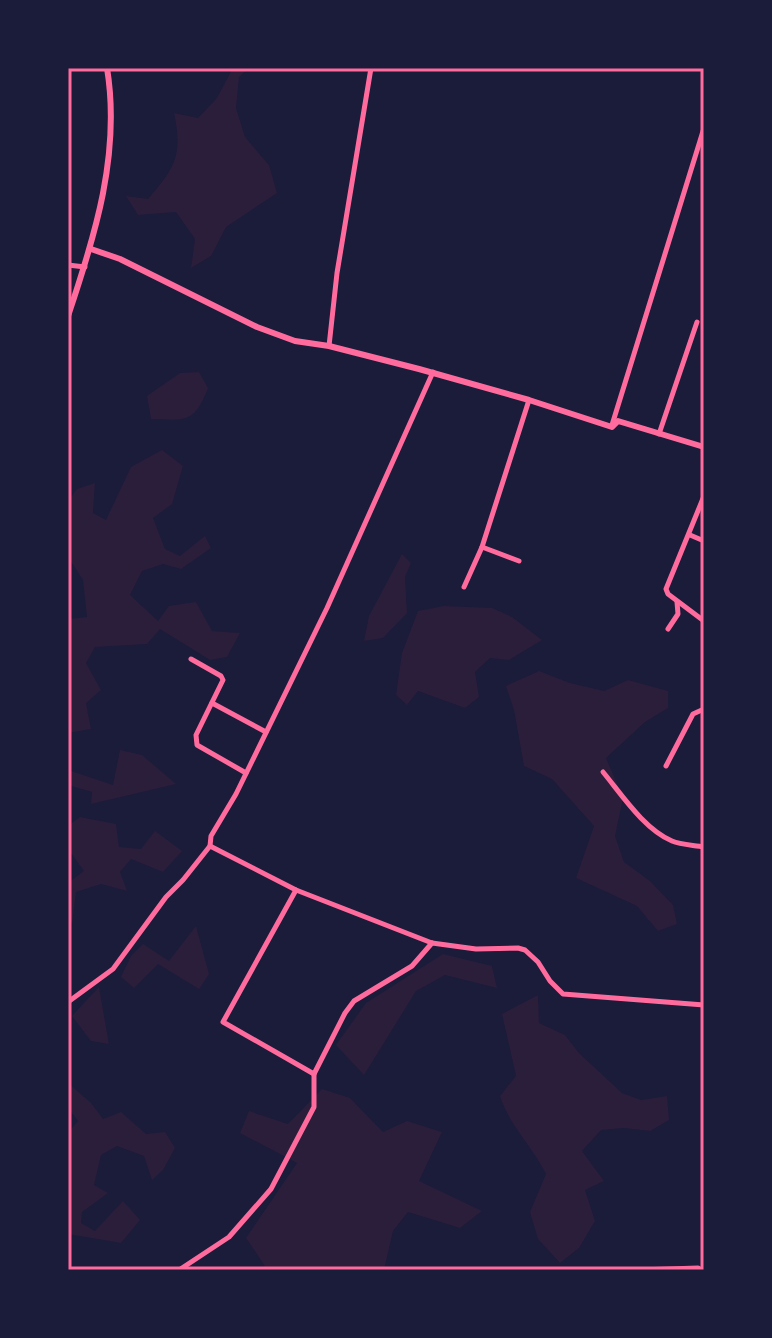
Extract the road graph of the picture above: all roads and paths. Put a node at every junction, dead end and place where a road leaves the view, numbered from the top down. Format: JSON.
{"nodes":[{"id":1,"x":107,"y":68,"type":"edge"},
{"id":2,"x":371,"y":68,"type":"edge"},
{"id":3,"x":704,"y":128,"type":"edge"},
{"id":4,"x":91,"y":249,"type":"junction"},
{"id":5,"x":68,"y":265,"type":"edge"},
{"id":6,"x":85,"y":267,"type":"junction"},
{"id":7,"x":68,"y":316,"type":"edge"},
{"id":8,"x":697,"y":322,"type":"dead end"},
{"id":9,"x":329,"y":346,"type":"junction"},
{"id":10,"x":433,"y":372,"type":"junction"},
{"id":11,"x":529,"y":400,"type":"junction"},
{"id":12,"x":612,"y":427,"type":"junction"},
{"id":13,"x":659,"y":434,"type":"junction"},
{"id":14,"x":704,"y":447,"type":"edge"},
{"id":15,"x":704,"y":496,"type":"edge"},
{"id":16,"x":690,"y":535,"type":"junction"},
{"id":17,"x":704,"y":541,"type":"edge"},
{"id":18,"x":482,"y":547,"type":"junction"},
{"id":19,"x":519,"y":561,"type":"dead end"},
{"id":20,"x":464,"y":587,"type":"dead end"},
{"id":21,"x":677,"y":601,"type":"junction"},
{"id":22,"x":704,"y":621,"type":"edge"},
{"id":23,"x":668,"y":629,"type":"dead end"},
{"id":24,"x":191,"y":659,"type":"dead end"},
{"id":25,"x":212,"y":703,"type":"junction"},
{"id":26,"x":704,"y":709,"type":"edge"},
{"id":27,"x":266,"y":732,"type":"junction"},
{"id":28,"x":666,"y":766,"type":"dead end"},
{"id":29,"x":603,"y":772,"type":"dead end"},
{"id":30,"x":246,"y":773,"type":"junction"},
{"id":31,"x":210,"y":846,"type":"junction"},
{"id":32,"x":704,"y":847,"type":"edge"},
{"id":33,"x":296,"y":890,"type":"junction"},
{"id":34,"x":432,"y":943,"type":"junction"},
{"id":35,"x":68,"y":1002,"type":"edge"},
{"id":36,"x":704,"y":1005,"type":"edge"},
{"id":37,"x":314,"y":1074,"type":"junction"},
{"id":38,"x":699,"y":1268,"type":"edge"},
{"id":39,"x":179,"y":1270,"type":"edge"},
{"id":40,"x":639,"y":1270,"type":"edge"}],
"edges":[{"from":1,"to":4,"type":"street"},
{"from":2,"to":9,"type":"street"},
{"from":3,"to":12,"type":"street"},
{"from":4,"to":6,"type":"street"},
{"from":4,"to":9,"type":"street"},
{"from":5,"to":6,"type":"street"},
{"from":6,"to":7,"type":"street"},
{"from":8,"to":13,"type":"street"},
{"from":9,"to":10,"type":"street"},
{"from":10,"to":11,"type":"street"},
{"from":10,"to":27,"type":"street"},
{"from":11,"to":12,"type":"street"},
{"from":11,"to":18,"type":"street"},
{"from":12,"to":13,"type":"street"},
{"from":13,"to":14,"type":"street"},
{"from":15,"to":16,"type":"street"},
{"from":16,"to":17,"type":"street"},
{"from":16,"to":21,"type":"street"},
{"from":18,"to":19,"type":"street"},
{"from":18,"to":20,"type":"street"},
{"from":21,"to":22,"type":"street"},
{"from":21,"to":23,"type":"street"},
{"from":24,"to":25,"type":"street"},
{"from":25,"to":27,"type":"street"},
{"from":25,"to":30,"type":"street"},
{"from":26,"to":28,"type":"street"},
{"from":27,"to":30,"type":"street"},
{"from":29,"to":32,"type":"street"},
{"from":30,"to":31,"type":"street"},
{"from":31,"to":33,"type":"street"},
{"from":31,"to":35,"type":"street"},
{"from":33,"to":34,"type":"street"},
{"from":33,"to":37,"type":"street"},
{"from":34,"to":36,"type":"street"},
{"from":34,"to":37,"type":"street"},
{"from":37,"to":39,"type":"street"},
{"from":38,"to":40,"type":"street"}]}
